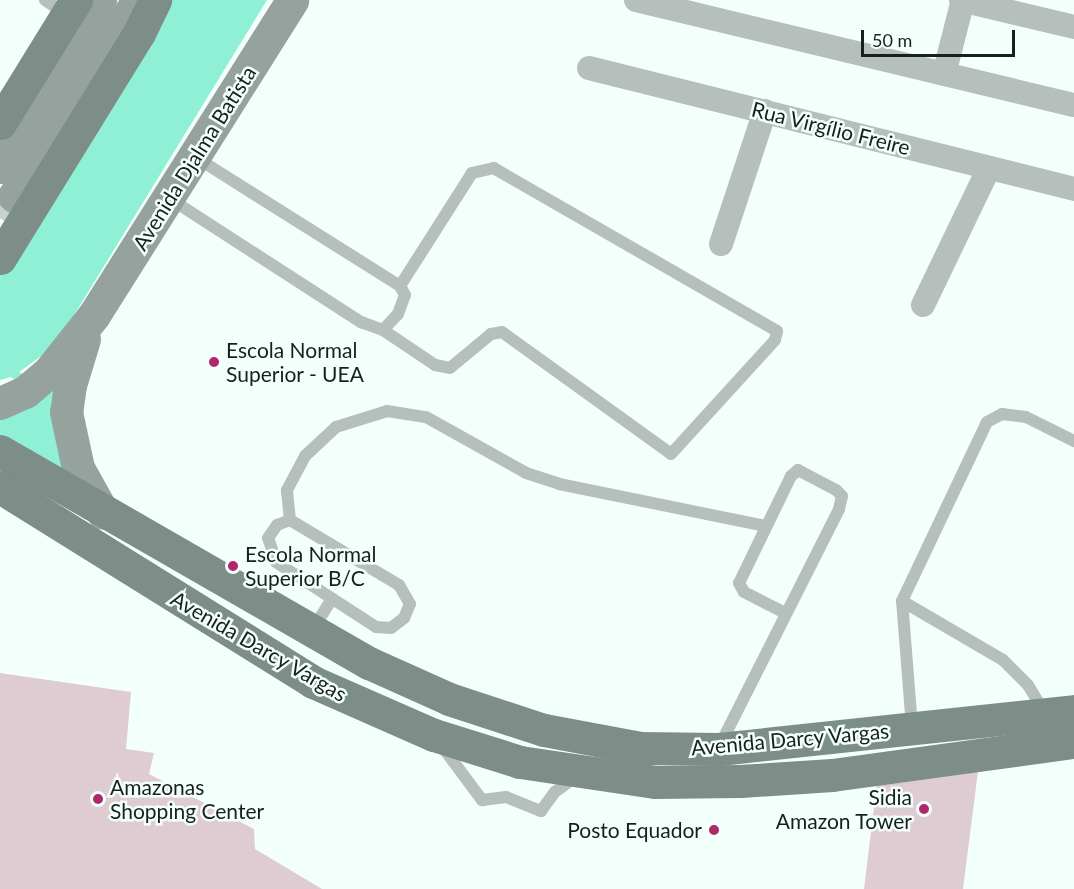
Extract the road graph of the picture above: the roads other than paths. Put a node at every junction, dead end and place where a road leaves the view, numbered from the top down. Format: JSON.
{"nodes":[{"id":1,"x":100,"y":0,"type":"edge"},
{"id":2,"x":138,"y":0,"type":"edge"},
{"id":3,"x":155,"y":0,"type":"edge"},
{"id":4,"x":292,"y":0,"type":"edge"},
{"id":5,"x":636,"y":0,"type":"edge"},
{"id":6,"x":962,"y":0,"type":"edge"},
{"id":7,"x":63,"y":5,"type":"edge"},
{"id":8,"x":1074,"y":27,"type":"edge"},
{"id":9,"x":589,"y":68,"type":"dead end"},
{"id":10,"x":944,"y":74,"type":"junction"},
{"id":11,"x":1074,"y":105,"type":"edge"},
{"id":12,"x":765,"y":111,"type":"junction"},
{"id":13,"x":0,"y":123,"type":"edge"},
{"id":14,"x":195,"y":157,"type":"junction"},
{"id":15,"x":0,"y":167,"type":"tunnel mouth"},
{"id":16,"x":989,"y":168,"type":"junction"},
{"id":17,"x":1074,"y":189,"type":"edge"},
{"id":18,"x":14,"y":196,"type":"tunnel mouth"},
{"id":19,"x":169,"y":198,"type":"junction"},
{"id":20,"x":722,"y":244,"type":"dead end"},
{"id":21,"x":0,"y":258,"type":"edge"},
{"id":22,"x":400,"y":286,"type":"junction"},
{"id":23,"x":923,"y":305,"type":"dead end"},
{"id":24,"x":94,"y":315,"type":"junction"},
{"id":25,"x":383,"y":330,"type":"junction"},
{"id":26,"x":0,"y":403,"type":"edge"},
{"id":27,"x":1074,"y":441,"type":"edge"},
{"id":28,"x":0,"y":451,"type":"edge"},
{"id":29,"x":0,"y":487,"type":"edge"},
{"id":30,"x":103,"y":513,"type":"junction"},
{"id":31,"x":290,"y":520,"type":"junction"},
{"id":32,"x":765,"y":526,"type":"junction"},
{"id":33,"x":332,"y":598,"type":"junction"},
{"id":34,"x":902,"y":601,"type":"junction"},
{"id":35,"x":785,"y":613,"type":"junction"},
{"id":36,"x":312,"y":630,"type":"junction"},
{"id":37,"x":1060,"y":712,"type":"edge"},
{"id":38,"x":912,"y":728,"type":"junction"},
{"id":39,"x":434,"y":735,"type":"junction"},
{"id":40,"x":1074,"y":742,"type":"edge"},
{"id":41,"x":719,"y":749,"type":"junction"},
{"id":42,"x":579,"y":773,"type":"junction"}],
"edges":[{"from":1,"to":15,"type":"main road"},
{"from":2,"to":18,"type":"main road"},
{"from":3,"to":21,"type":"main road"},
{"from":4,"to":14,"type":"main road","name":"Avenida Djalma Batista"},
{"from":5,"to":10,"type":"street"},
{"from":6,"to":8,"type":"street"},
{"from":6,"to":10,"type":"street"},
{"from":7,"to":13,"type":"main road"},
{"from":9,"to":12,"type":"street","name":"Rua Virgílio Freire"},
{"from":10,"to":11,"type":"street"},
{"from":12,"to":16,"type":"street","name":"Rua Virgílio Freire"},
{"from":12,"to":20,"type":"street"},
{"from":14,"to":19,"type":"main road","name":"Avenida Djalma Batista"},
{"from":14,"to":22,"type":"lane"},
{"from":16,"to":17,"type":"street","name":"Rua Virgílio Freire"},
{"from":16,"to":23,"type":"street"},
{"from":19,"to":24,"type":"main road","name":"Avenida Djalma Batista"},
{"from":19,"to":25,"type":"lane"},
{"from":22,"to":25,"type":"lane"},
{"from":22,"to":25,"type":"lane"},
{"from":24,"to":26,"type":"main road","name":"Avenida Djalma Batista"},
{"from":24,"to":30,"type":"main road","name":"Avenida Djalma Batista"},
{"from":27,"to":34,"type":"lane"},
{"from":28,"to":30,"type":"main road","name":"Avenida Darcy Vargas"},
{"from":29,"to":39,"type":"main road","name":"Avenida Darcy Vargas"},
{"from":30,"to":36,"type":"main road","name":"Avenida Darcy Vargas"},
{"from":31,"to":32,"type":"lane"},
{"from":31,"to":33,"type":"lane"},
{"from":31,"to":33,"type":"lane"},
{"from":32,"to":35,"type":"lane"},
{"from":32,"to":35,"type":"lane"},
{"from":33,"to":36,"type":"lane"},
{"from":34,"to":37,"type":"lane"},
{"from":34,"to":38,"type":"lane"},
{"from":35,"to":41,"type":"lane"},
{"from":36,"to":41,"type":"main road","name":"Avenida Darcy Vargas"},
{"from":37,"to":38,"type":"main road","name":"Avenida Darcy Vargas"},
{"from":38,"to":41,"type":"main road","name":"Avenida Darcy Vargas"},
{"from":39,"to":42,"type":"main road","name":"Avenida Darcy Vargas"},
{"from":39,"to":42,"type":"lane"},
{"from":40,"to":42,"type":"main road","name":"Avenida Darcy Vargas"}]}
